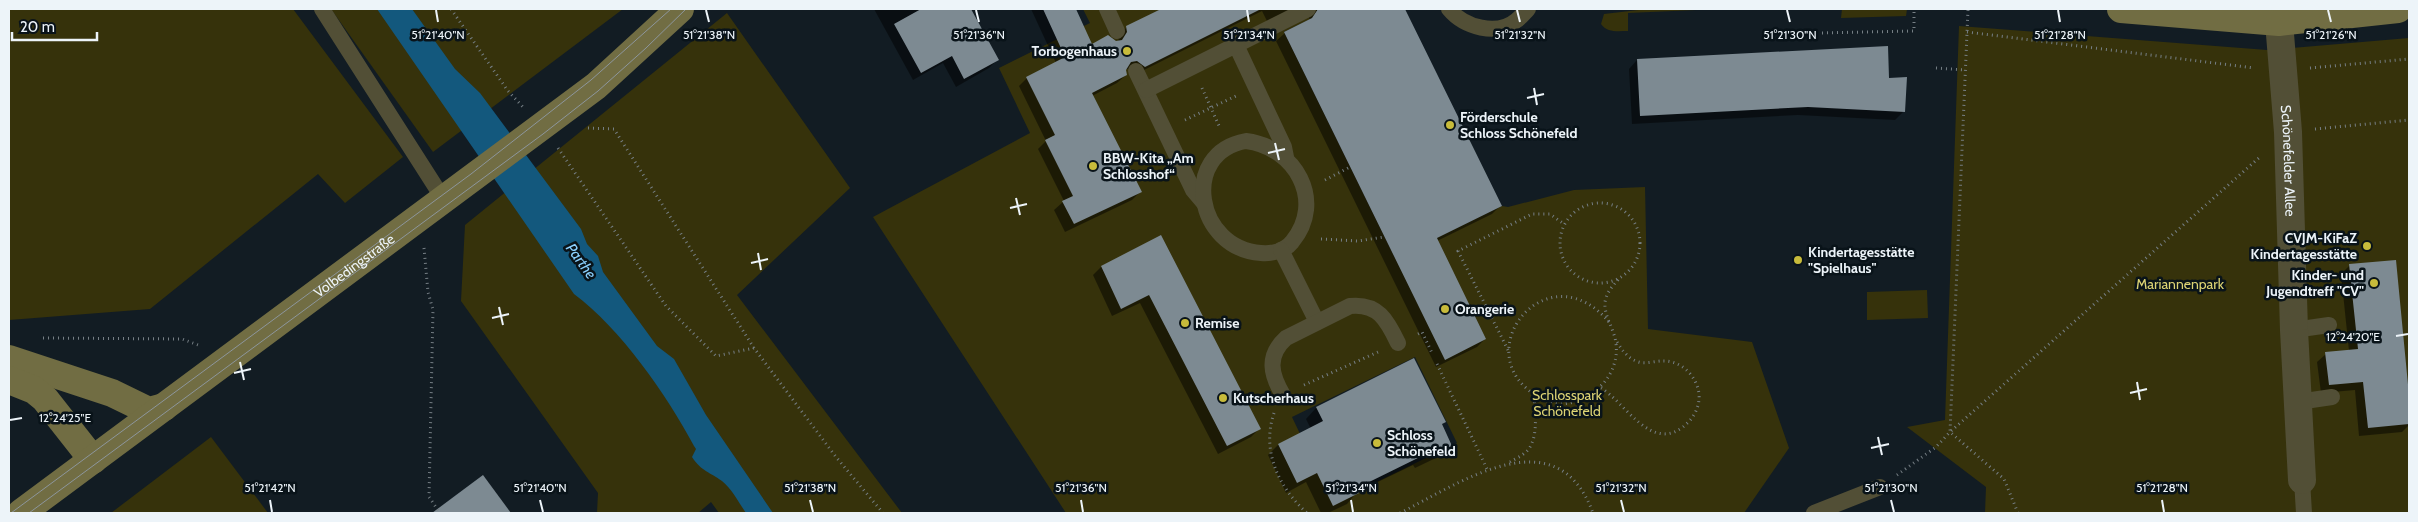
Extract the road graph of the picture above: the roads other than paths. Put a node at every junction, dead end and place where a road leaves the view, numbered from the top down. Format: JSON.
{"nodes":[{"id":1,"x":322,"y":9,"type":"edge"},
{"id":2,"x":680,"y":9,"type":"edge"},
{"id":3,"x":1107,"y":9,"type":"edge"},
{"id":4,"x":1308,"y":9,"type":"edge"},
{"id":5,"x":1448,"y":9,"type":"edge"},
{"id":6,"x":1528,"y":9,"type":"edge"},
{"id":7,"x":2121,"y":9,"type":"edge"},
{"id":8,"x":2398,"y":9,"type":"edge"},
{"id":9,"x":2279,"y":22,"type":"junction"},
{"id":10,"x":1117,"y":31,"type":"dead end"},
{"id":11,"x":1236,"y":45,"type":"junction"},
{"id":12,"x":1136,"y":71,"type":"dead end"},
{"id":13,"x":1146,"y":90,"type":"junction"},
{"id":14,"x":1286,"y":157,"type":"junction"},
{"id":15,"x":444,"y":200,"type":"junction"},
{"id":16,"x":1204,"y":203,"type":"junction"},
{"id":17,"x":1280,"y":250,"type":"junction"},
{"id":18,"x":1317,"y":322,"type":"junction"},
{"id":19,"x":2329,"y":325,"type":"dead end"},
{"id":20,"x":2294,"y":330,"type":"junction"},
{"id":21,"x":1398,"y":343,"type":"road end"},
{"id":22,"x":9,"y":358,"type":"edge"},
{"id":23,"x":9,"y":380,"type":"edge"},
{"id":24,"x":1284,"y":395,"type":"road end"},
{"id":25,"x":2332,"y":397,"type":"dead end"},
{"id":26,"x":2298,"y":402,"type":"junction"},
{"id":27,"x":164,"y":407,"type":"junction"},
{"id":28,"x":93,"y":460,"type":"junction"},
{"id":29,"x":2302,"y":480,"type":"joint"},
{"id":30,"x":1880,"y":487,"type":"road end"},
{"id":31,"x":21,"y":513,"type":"edge"},
{"id":32,"x":1814,"y":513,"type":"edge"},
{"id":33,"x":2304,"y":513,"type":"edge"}],
"edges":[{"from":1,"to":15,"type":"lane"},
{"from":2,"to":15,"type":"main road","name":"Volbedingstraße"},
{"from":3,"to":10,"type":"lane"},
{"from":4,"to":11,"type":"lane"},
{"from":5,"to":6,"type":"lane"},
{"from":7,"to":9,"type":"main road"},
{"from":8,"to":9,"type":"main road"},
{"from":9,"to":20,"type":"street","name":"Schönefelder Allee"},
{"from":11,"to":13,"type":"lane"},
{"from":11,"to":14,"type":"lane"},
{"from":12,"to":13,"type":"lane"},
{"from":13,"to":16,"type":"lane"},
{"from":14,"to":16,"type":"lane"},
{"from":14,"to":17,"type":"lane"},
{"from":15,"to":27,"type":"main road","name":"Volbedingstraße"},
{"from":16,"to":17,"type":"lane"},
{"from":17,"to":18,"type":"lane"},
{"from":18,"to":21,"type":"lane"},
{"from":18,"to":24,"type":"lane"},
{"from":19,"to":20,"type":"lane"},
{"from":20,"to":26,"type":"street","name":"Schönefelder Allee"},
{"from":22,"to":27,"type":"main road"},
{"from":23,"to":28,"type":"main road"},
{"from":25,"to":26,"type":"lane"},
{"from":26,"to":29,"type":"street","name":"Schönefelder Allee"},
{"from":27,"to":28,"type":"main road","name":"Volbedingstraße"},
{"from":28,"to":31,"type":"main road","name":"Volbedingstraße"},
{"from":29,"to":33,"type":"lane"},
{"from":30,"to":32,"type":"lane"}]}
